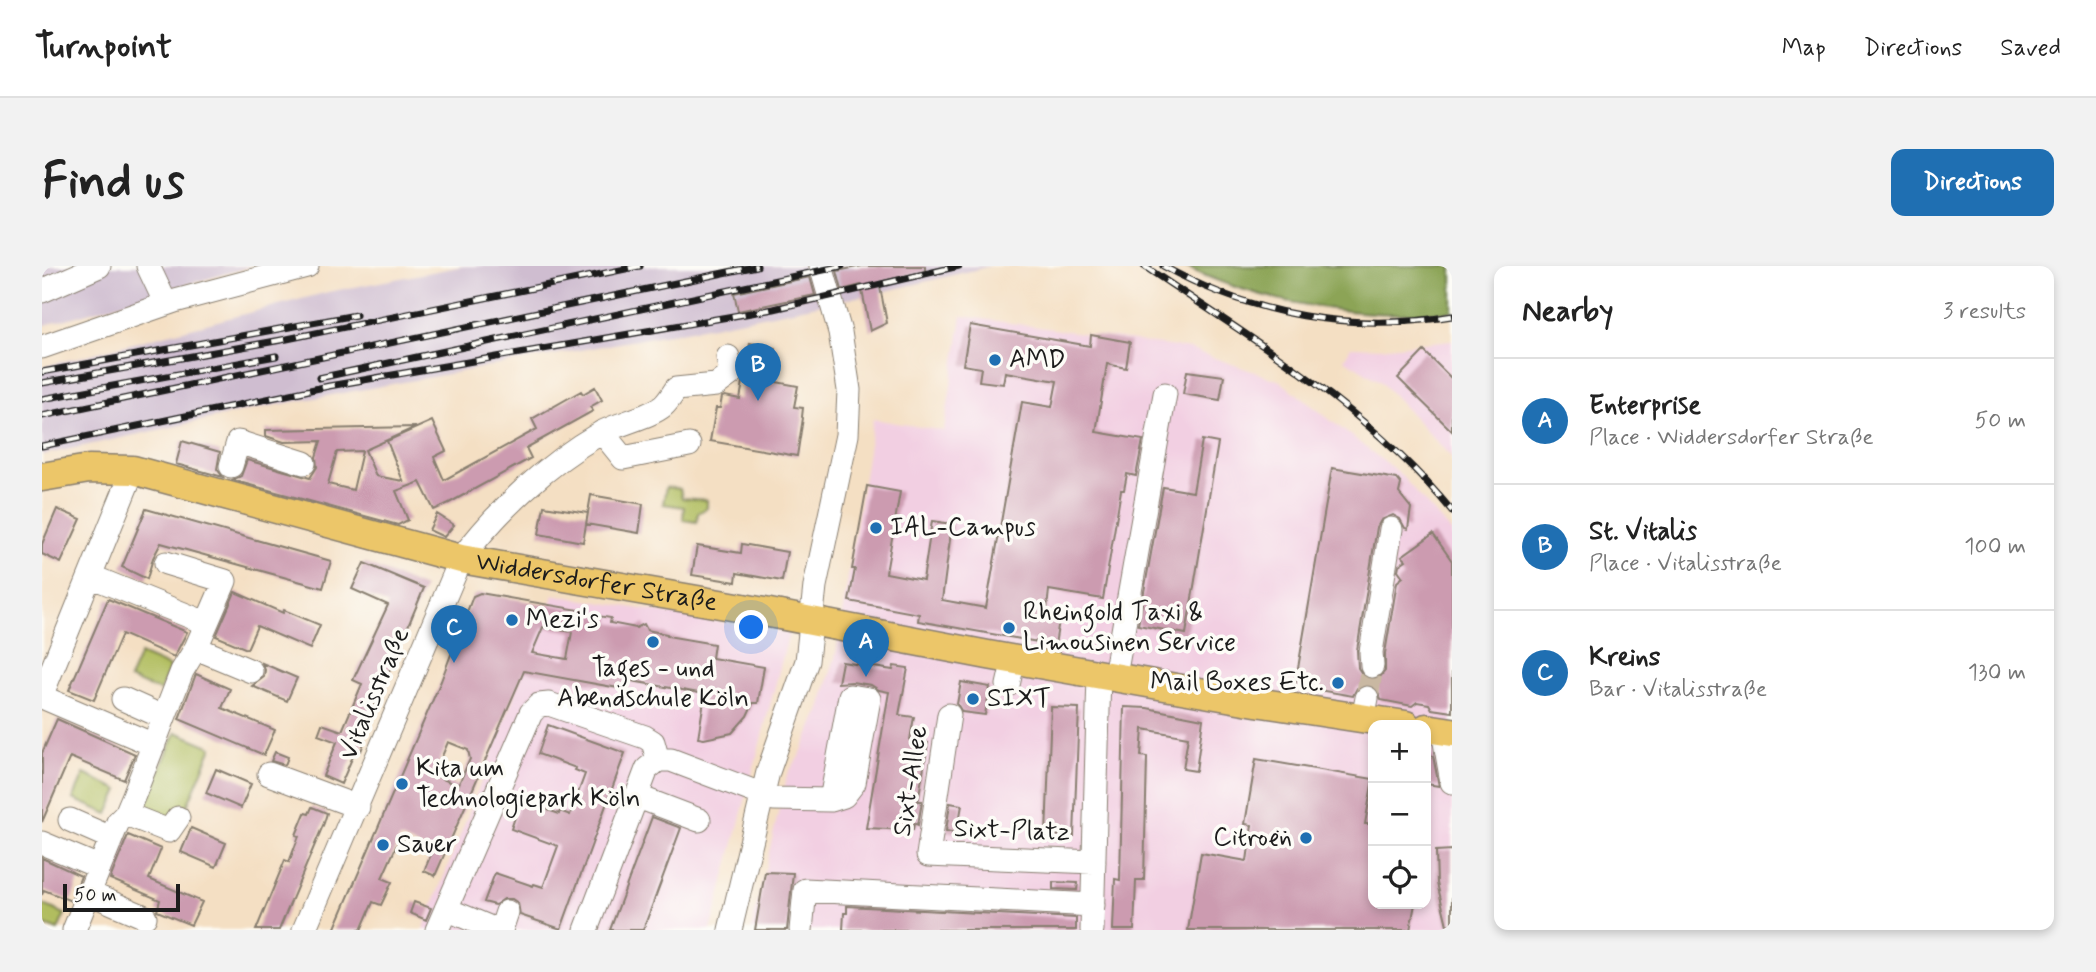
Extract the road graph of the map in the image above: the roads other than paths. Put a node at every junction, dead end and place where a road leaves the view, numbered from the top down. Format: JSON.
{"nodes":[{"id":1,"x":99,"y":266,"type":"edge"},
{"id":2,"x":148,"y":266,"type":"edge"},
{"id":3,"x":307,"y":266,"type":"edge"},
{"id":4,"x":821,"y":266,"type":"edge"},
{"id":5,"x":236,"y":275,"type":"edge"},
{"id":6,"x":42,"y":291,"type":"edge"},
{"id":7,"x":166,"y":304,"type":"junction"},
{"id":8,"x":42,"y":347,"type":"edge"},
{"id":9,"x":728,"y":356,"type":"dead end"},
{"id":10,"x":1165,"y":394,"type":"dead end"},
{"id":11,"x":602,"y":432,"type":"junction"},
{"id":12,"x":689,"y":445,"type":"dead end"},
{"id":13,"x":304,"y":463,"type":"dead end"},
{"id":14,"x":133,"y":470,"type":"junction"},
{"id":15,"x":42,"y":477,"type":"edge"},
{"id":16,"x":227,"y":480,"type":"junction"},
{"id":17,"x":1391,"y":529,"type":"dead end"},
{"id":18,"x":461,"y":559,"type":"junction"},
{"id":19,"x":166,"y":563,"type":"dead end"},
{"id":20,"x":90,"y":576,"type":"junction"},
{"id":21,"x":811,"y":620,"type":"junction"},
{"id":22,"x":206,"y":623,"type":"junction"},
{"id":23,"x":196,"y":648,"type":"junction"},
{"id":24,"x":1372,"y":666,"type":"tunnel mouth"},
{"id":25,"x":251,"y":671,"type":"dead end"},
{"id":26,"x":1107,"y":675,"type":"junction"},
{"id":27,"x":42,"y":695,"type":"edge"},
{"id":28,"x":123,"y":699,"type":"dead end"},
{"id":29,"x":950,"y":715,"type":"dead end"},
{"id":30,"x":163,"y":717,"type":"junction"},
{"id":31,"x":1394,"y":720,"type":"edge"},
{"id":32,"x":1440,"y":730,"type":"edge"},
{"id":33,"x":154,"y":745,"type":"junction"},
{"id":34,"x":658,"y":760,"type":"junction"},
{"id":35,"x":269,"y":774,"type":"dead end"},
{"id":36,"x":1452,"y":782,"type":"edge"},
{"id":37,"x":762,"y":794,"type":"junction"},
{"id":38,"x":636,"y":796,"type":"junction"},
{"id":39,"x":831,"y":800,"type":"dead end"},
{"id":40,"x":358,"y":807,"type":"junction"},
{"id":41,"x":125,"y":814,"type":"junction"},
{"id":42,"x":178,"y":818,"type":"dead end"},
{"id":43,"x":70,"y":820,"type":"dead end"},
{"id":44,"x":699,"y":820,"type":"dead end"},
{"id":45,"x":111,"y":838,"type":"junction"},
{"id":46,"x":42,"y":843,"type":"edge"},
{"id":47,"x":928,"y":855,"type":"joint"},
{"id":48,"x":1094,"y":862,"type":"junction"},
{"id":49,"x":99,"y":867,"type":"junction"},
{"id":50,"x":89,"y":893,"type":"junction"},
{"id":51,"x":1093,"y":905,"type":"junction"},
{"id":52,"x":145,"y":917,"type":"dead end"},
{"id":53,"x":441,"y":920,"type":"edge"},
{"id":54,"x":501,"y":924,"type":"edge"},
{"id":55,"x":74,"y":930,"type":"edge"},
{"id":56,"x":304,"y":930,"type":"edge"},
{"id":57,"x":586,"y":930,"type":"edge"},
{"id":58,"x":730,"y":930,"type":"edge"},
{"id":59,"x":802,"y":930,"type":"edge"},
{"id":60,"x":1092,"y":930,"type":"edge"}],
"edges":[{"from":1,"to":6,"type":"street"},
{"from":2,"to":7,"type":"street"},
{"from":3,"to":5,"type":"street"},
{"from":4,"to":21,"type":"street"},
{"from":5,"to":7,"type":"street"},
{"from":7,"to":8,"type":"street"},
{"from":9,"to":11,"type":"street","name":"Vitalisstraße"},
{"from":10,"to":26,"type":"street"},
{"from":11,"to":12,"type":"street"},
{"from":11,"to":18,"type":"street","name":"Vitalisstraße"},
{"from":13,"to":16,"type":"street"},
{"from":14,"to":15,"type":"main road","name":"Widdersdorfer Straße"},
{"from":14,"to":16,"type":"main road","name":"Widdersdorfer Straße"},
{"from":14,"to":20,"type":"street"},
{"from":16,"to":18,"type":"main road","name":"Widdersdorfer Straße"},
{"from":17,"to":24,"type":"street"},
{"from":18,"to":21,"type":"main road","name":"Widdersdorfer Straße"},
{"from":18,"to":40,"type":"street","name":"Vitalisstraße"},
{"from":19,"to":22,"type":"street"},
{"from":20,"to":22,"type":"street"},
{"from":20,"to":27,"type":"street"},
{"from":21,"to":26,"type":"main road","name":"Widdersdorfer Straße"},
{"from":21,"to":37,"type":"street"},
{"from":22,"to":23,"type":"street"},
{"from":23,"to":25,"type":"street"},
{"from":23,"to":30,"type":"street"},
{"from":26,"to":31,"type":"main road","name":"Widdersdorfer Straße"},
{"from":26,"to":48,"type":"street"},
{"from":27,"to":33,"type":"street"},
{"from":28,"to":30,"type":"street"},
{"from":29,"to":47,"type":"street","name":"Sixt-Allee"},
{"from":30,"to":33,"type":"street"},
{"from":32,"to":36,"type":"street"},
{"from":33,"to":41,"type":"street"},
{"from":34,"to":37,"type":"street"},
{"from":34,"to":38,"type":"street"},
{"from":34,"to":53,"type":"street"},
{"from":35,"to":40,"type":"street"},
{"from":37,"to":39,"type":"street"},
{"from":37,"to":58,"type":"street"},
{"from":38,"to":44,"type":"street"},
{"from":38,"to":57,"type":"street"},
{"from":40,"to":56,"type":"street","name":"Vitalisstraße"},
{"from":41,"to":42,"type":"street"},
{"from":41,"to":45,"type":"street"},
{"from":43,"to":45,"type":"street"},
{"from":45,"to":49,"type":"street"},
{"from":46,"to":49,"type":"street"},
{"from":47,"to":48,"type":"street","name":"Sixt-Platz"},
{"from":48,"to":51,"type":"street"},
{"from":49,"to":50,"type":"street"},
{"from":50,"to":52,"type":"street"},
{"from":50,"to":55,"type":"street"},
{"from":51,"to":59,"type":"street"},
{"from":51,"to":60,"type":"street"},
{"from":53,"to":54,"type":"street"}]}
